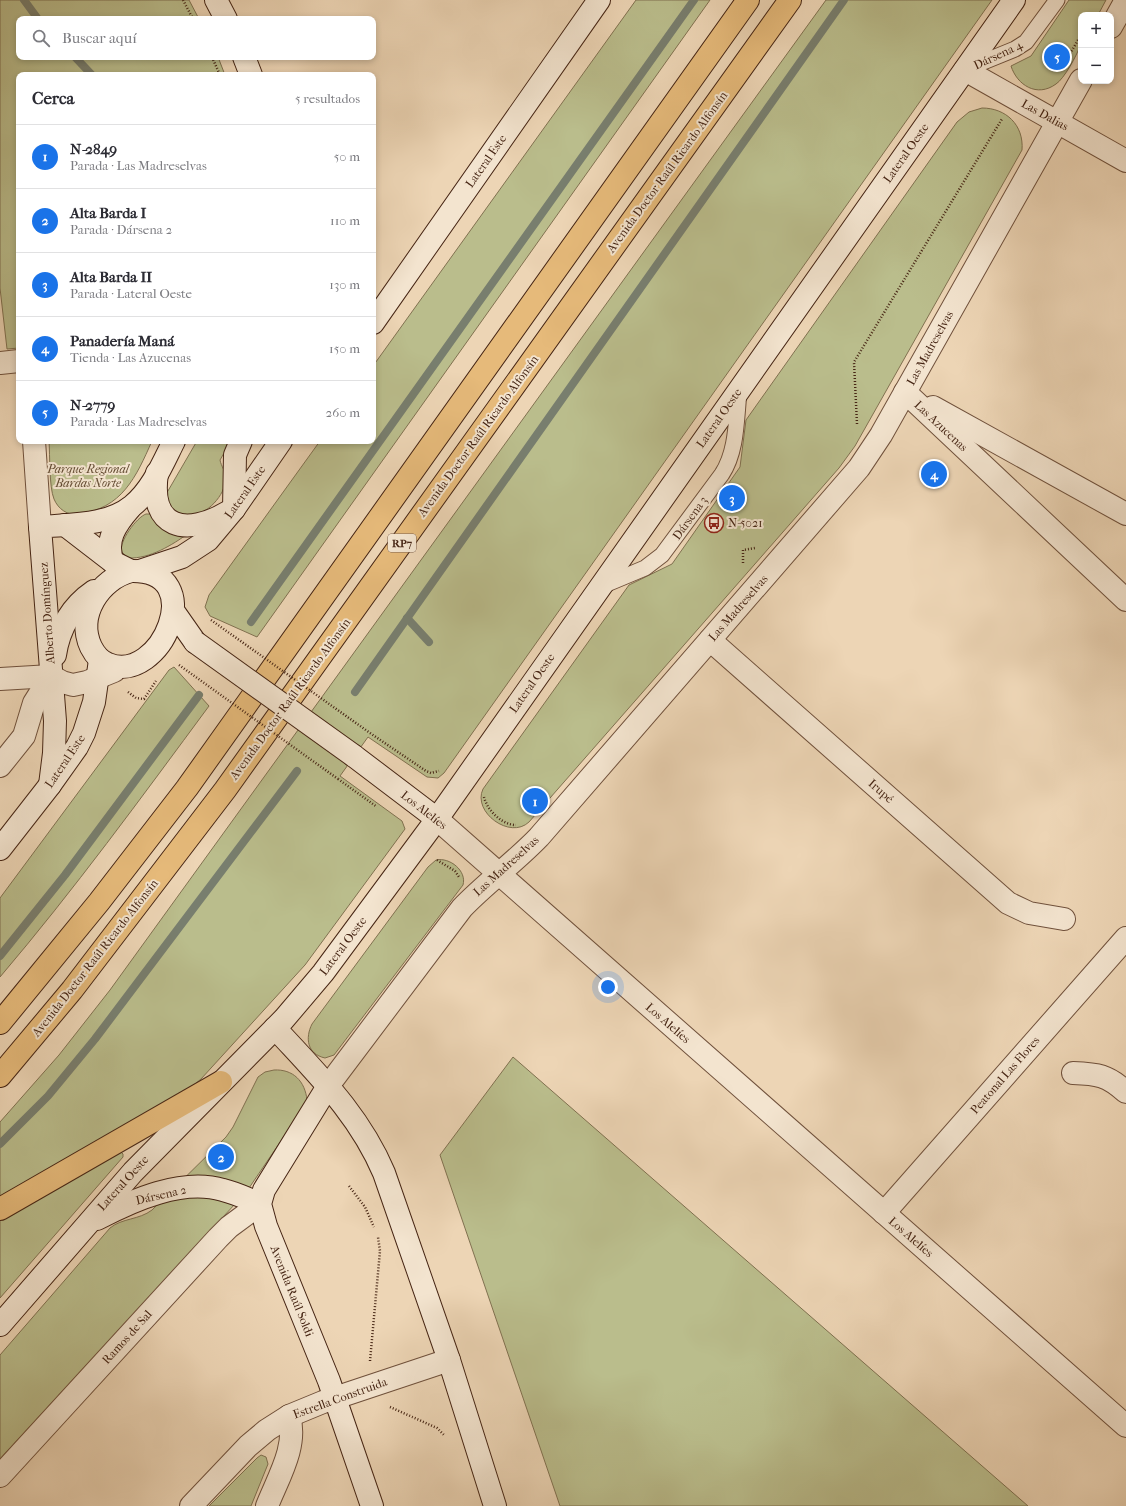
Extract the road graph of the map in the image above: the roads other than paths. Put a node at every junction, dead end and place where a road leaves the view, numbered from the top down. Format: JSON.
{"nodes":[{"id":1,"x":216,"y":0,"type":"edge"},
{"id":2,"x":599,"y":0,"type":"edge"},
{"id":3,"x":748,"y":0,"type":"edge"},
{"id":4,"x":790,"y":0,"type":"edge"},
{"id":5,"x":1014,"y":0,"type":"edge"},
{"id":6,"x":1057,"y":0,"type":"edge"},
{"id":7,"x":1126,"y":0,"type":"edge"},
{"id":8,"x":224,"y":16,"type":"edge"},
{"id":9,"x":1114,"y":22,"type":"edge"},
{"id":10,"x":245,"y":60,"type":"edge"},
{"id":11,"x":965,"y":70,"type":"junction"},
{"id":12,"x":250,"y":72,"type":"edge"},
{"id":13,"x":1079,"y":84,"type":"edge"},
{"id":14,"x":1057,"y":122,"type":"junction"},
{"id":15,"x":1126,"y":161,"type":"edge"},
{"id":16,"x":376,"y":319,"type":"edge"},
{"id":17,"x":16,"y":361,"type":"edge"},
{"id":18,"x":0,"y":363,"type":"edge"},
{"id":19,"x":739,"y":390,"type":"junction"},
{"id":20,"x":905,"y":392,"type":"junction"},
{"id":21,"x":34,"y":444,"type":"edge"},
{"id":22,"x":172,"y":444,"type":"edge"},
{"id":23,"x":240,"y":444,"type":"edge"},
{"id":24,"x":280,"y":444,"type":"edge"},
{"id":25,"x":157,"y":473,"type":"junction"},
{"id":26,"x":132,"y":506,"type":"junction"},
{"id":27,"x":234,"y":509,"type":"junction"},
{"id":28,"x":1126,"y":514,"type":"edge"},
{"id":29,"x":65,"y":525,"type":"junction"},
{"id":30,"x":40,"y":527,"type":"junction"},
{"id":31,"x":42,"y":556,"type":"junction"},
{"id":32,"x":128,"y":568,"type":"junction"},
{"id":33,"x":106,"y":584,"type":"junction"},
{"id":34,"x":600,"y":587,"type":"junction"},
{"id":35,"x":1126,"y":600,"type":"edge"},
{"id":36,"x":174,"y":612,"type":"junction"},
{"id":37,"x":66,"y":620,"type":"junction"},
{"id":38,"x":710,"y":640,"type":"junction"},
{"id":39,"x":194,"y":642,"type":"junction"},
{"id":40,"x":156,"y":648,"type":"junction"},
{"id":41,"x":97,"y":664,"type":"junction"},
{"id":42,"x":51,"y":676,"type":"junction"},
{"id":43,"x":0,"y":679,"type":"edge"},
{"id":44,"x":0,"y":766,"type":"edge"},
{"id":45,"x":50,"y":785,"type":"junction"},
{"id":46,"x":437,"y":819,"type":"junction"},
{"id":47,"x":0,"y":849,"type":"edge"},
{"id":48,"x":499,"y":874,"type":"junction"},
{"id":49,"x":1064,"y":919,"type":"dead end"},
{"id":50,"x":1126,"y":938,"type":"edge"},
{"id":51,"x":0,"y":1023,"type":"edge"},
{"id":52,"x":275,"y":1028,"type":"junction"},
{"id":53,"x":1073,"y":1073,"type":"dead end"},
{"id":54,"x":0,"y":1076,"type":"edge"},
{"id":55,"x":222,"y":1082,"type":"junction"},
{"id":56,"x":328,"y":1086,"type":"junction"},
{"id":57,"x":1126,"y":1092,"type":"edge"},
{"id":58,"x":260,"y":1204,"type":"junction"},
{"id":59,"x":0,"y":1209,"type":"edge"},
{"id":60,"x":884,"y":1213,"type":"junction"},
{"id":61,"x":87,"y":1224,"type":"junction"},
{"id":62,"x":0,"y":1325,"type":"edge"},
{"id":63,"x":449,"y":1360,"type":"junction"},
{"id":64,"x":335,"y":1398,"type":"junction"},
{"id":65,"x":289,"y":1416,"type":"junction"},
{"id":66,"x":1126,"y":1426,"type":"edge"},
{"id":67,"x":0,"y":1476,"type":"edge"},
{"id":68,"x":191,"y":1506,"type":"edge"},
{"id":69,"x":267,"y":1506,"type":"edge"},
{"id":70,"x":372,"y":1506,"type":"edge"},
{"id":71,"x":495,"y":1506,"type":"edge"}],
"edges":[{"from":1,"to":8,"type":"main road"},
{"from":2,"to":16,"type":"main road","name":"Lateral Este"},
{"from":3,"to":51,"type":"highway","number":"RP7"},
{"from":4,"to":54,"type":"highway","name":"Avenida Doctor Raúl Ricardo Alfonsín","number":"RP7"},
{"from":5,"to":11,"type":"main road","name":"Lateral Oeste"},
{"from":6,"to":11,"type":"lane","name":"Dársena 4"},
{"from":7,"to":9,"type":"main road"},
{"from":10,"to":12,"type":"main road"},
{"from":11,"to":14,"type":"main road","name":"Las Dalias"},
{"from":11,"to":19,"type":"main road","name":"Lateral Oeste"},
{"from":13,"to":14,"type":"main road","name":"Las Madreselvas"},
{"from":14,"to":15,"type":"main road","name":"Las Dalias"},
{"from":14,"to":20,"type":"main road","name":"Las Madreselvas"},
{"from":17,"to":18,"type":"main road"},
{"from":19,"to":34,"type":"main road","name":"Lateral Oeste"},
{"from":19,"to":34,"type":"lane","name":"Dársena 3"},
{"from":20,"to":28,"type":"main road","name":"Las Azucenas"},
{"from":20,"to":35,"type":"main road","name":"Las Azucenas"},
{"from":20,"to":38,"type":"main road","name":"Las Madreselvas"},
{"from":21,"to":30,"type":"main road","name":"Alberto Domínguez"},
{"from":22,"to":25,"type":"main road"},
{"from":23,"to":27,"type":"main road"},
{"from":24,"to":27,"type":"main road","name":"Lateral Este"},
{"from":25,"to":26,"type":"main road"},
{"from":25,"to":27,"type":"main road"},
{"from":26,"to":29,"type":"main road"},
{"from":26,"to":32,"type":"main road"},
{"from":27,"to":32,"type":"main road","name":"Lateral Este"},
{"from":29,"to":30,"type":"main road"},
{"from":29,"to":32,"type":"main road"},
{"from":30,"to":31,"type":"main road","name":"Alberto Domínguez"},
{"from":31,"to":37,"type":"main road"},
{"from":31,"to":42,"type":"main road","name":"Alberto Domínguez"},
{"from":32,"to":33,"type":"main road"},
{"from":32,"to":36,"type":"main road"},
{"from":33,"to":37,"type":"main road"},
{"from":33,"to":41,"type":"main road"},
{"from":34,"to":46,"type":"main road","name":"Lateral Oeste"},
{"from":36,"to":39,"type":"main road","name":"Los Alelíes"},
{"from":36,"to":40,"type":"main road"},
{"from":37,"to":41,"type":"main road"},
{"from":37,"to":42,"type":"main road"},
{"from":38,"to":48,"type":"main road","name":"Las Madreselvas"},
{"from":38,"to":49,"type":"main road","name":"Irupé"},
{"from":39,"to":40,"type":"main road"},
{"from":39,"to":46,"type":"main road","name":"Los Alelíes","bridge":true},
{"from":40,"to":41,"type":"main road"},
{"from":41,"to":42,"type":"main road"},
{"from":41,"to":45,"type":"main road","name":"Lateral Este"},
{"from":42,"to":43,"type":"main road"},
{"from":42,"to":44,"type":"main road"},
{"from":42,"to":45,"type":"main road","name":"Alberto Domínguez"},
{"from":45,"to":47,"type":"main road","name":"Lateral Este"},
{"from":46,"to":48,"type":"main road","name":"Los Alelíes"},
{"from":46,"to":52,"type":"main road","name":"Lateral Oeste"},
{"from":48,"to":56,"type":"main road","name":"Las Madreselvas"},
{"from":48,"to":60,"type":"main road","name":"Los Alelíes"},
{"from":50,"to":60,"type":"main road","name":"Peatonal Las Flores"},
{"from":52,"to":55,"type":"main road","name":"Lateral Oeste"},
{"from":52,"to":56,"type":"main road"},
{"from":53,"to":57,"type":"main road"},
{"from":55,"to":59,"type":"highway"},
{"from":55,"to":61,"type":"main road","name":"Lateral Oeste"},
{"from":56,"to":58,"type":"main road"},
{"from":56,"to":63,"type":"main road"},
{"from":58,"to":61,"type":"main road","name":"Dársena 2"},
{"from":58,"to":64,"type":"main road","name":"Avenida Raúl Soldi"},
{"from":58,"to":67,"type":"main road","name":"Ramos de Sal"},
{"from":60,"to":66,"type":"main road","name":"Los Alelíes"},
{"from":61,"to":62,"type":"main road","name":"Lateral Oeste"},
{"from":63,"to":64,"type":"main road","name":"Estrella Construida"},
{"from":63,"to":71,"type":"main road"},
{"from":64,"to":65,"type":"main road","name":"Estrella Construida"},
{"from":64,"to":70,"type":"main road","name":"Avenida Raúl Soldi"},
{"from":65,"to":68,"type":"main road","name":"Estrella Construida"},
{"from":65,"to":69,"type":"main road"}]}
